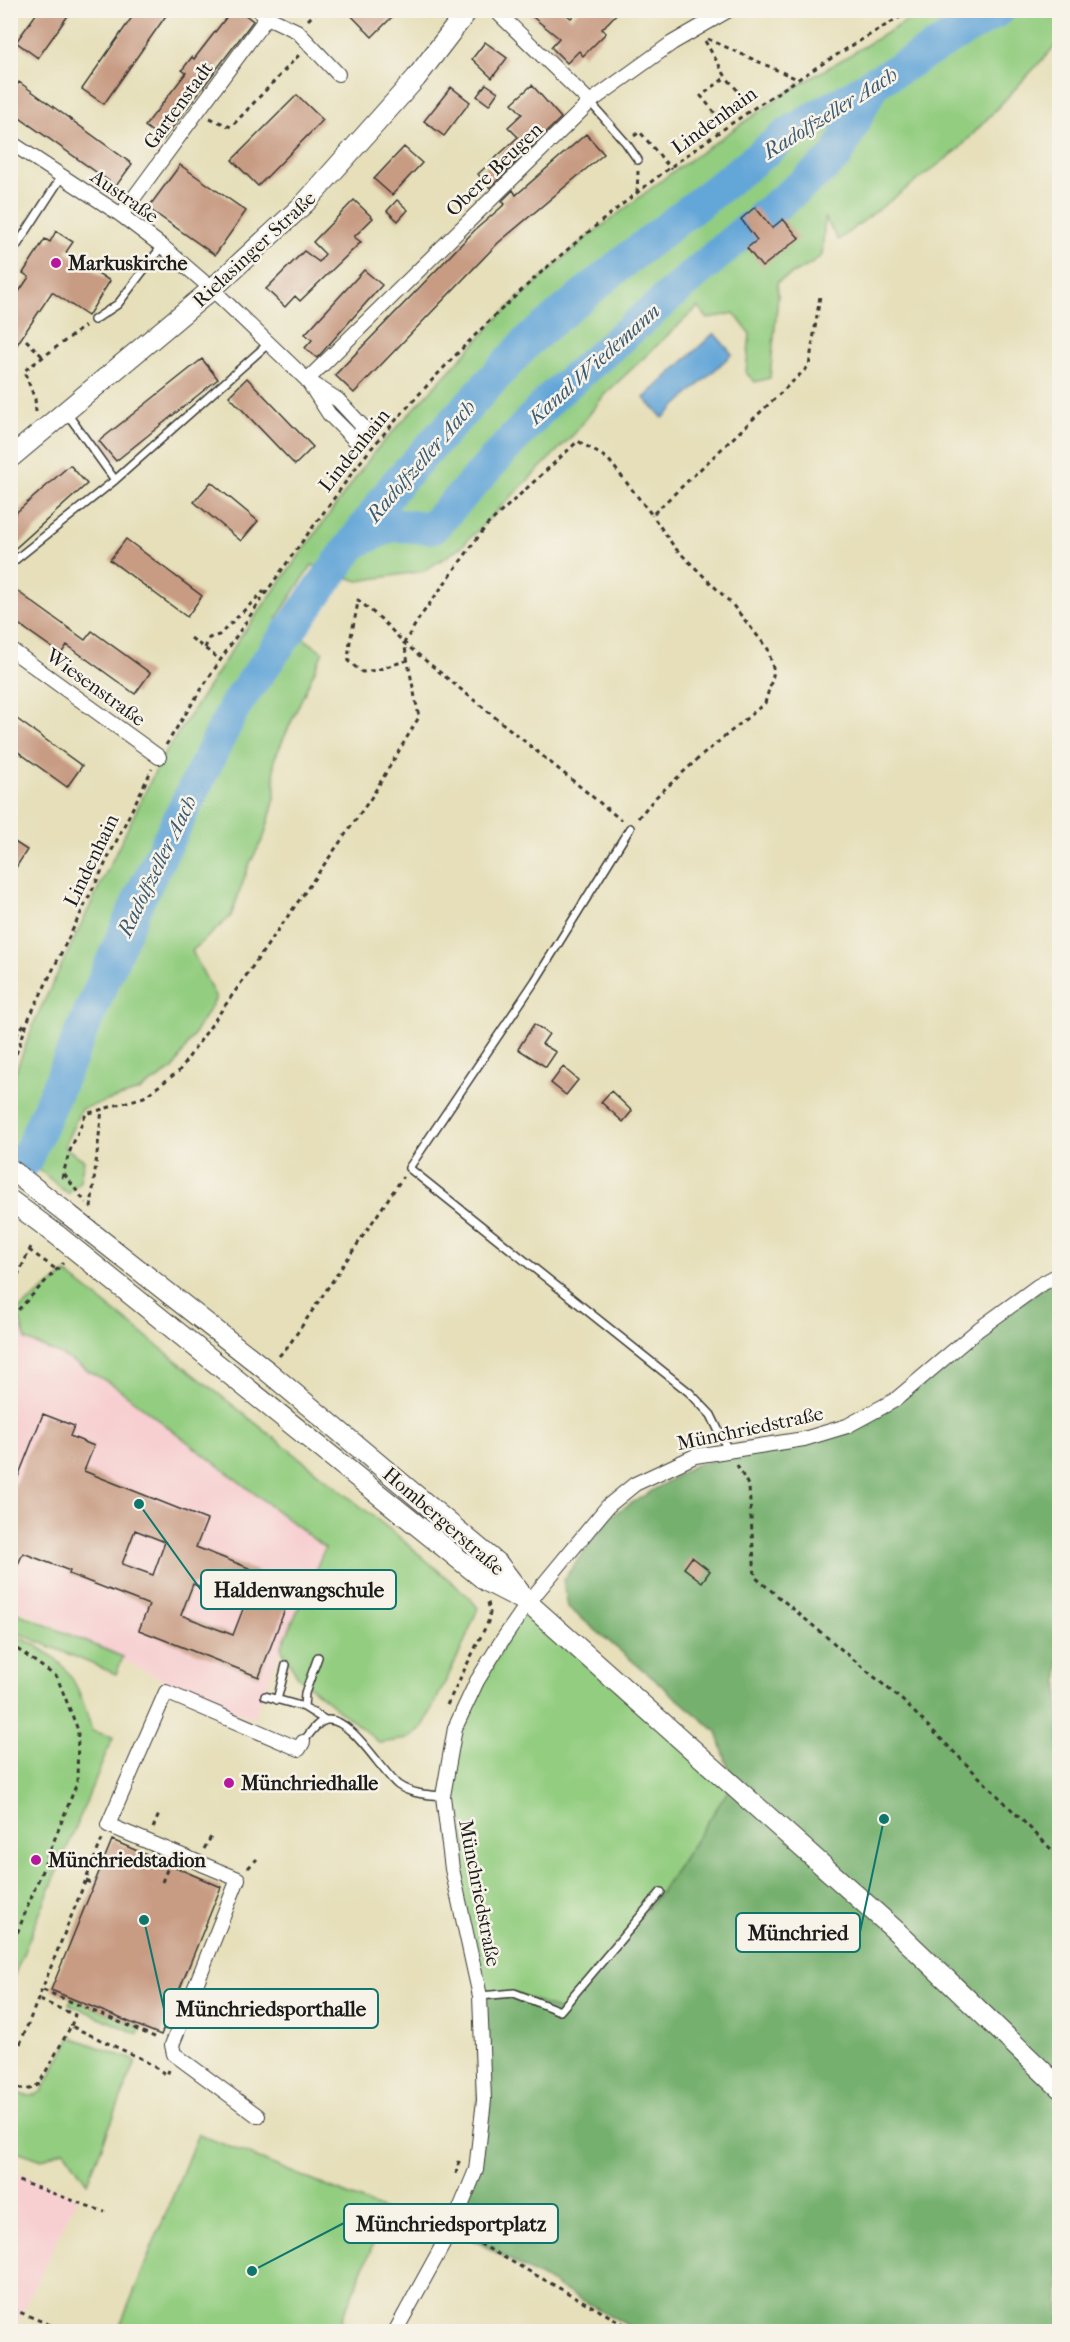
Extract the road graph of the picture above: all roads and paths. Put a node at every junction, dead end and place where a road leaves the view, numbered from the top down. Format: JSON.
{"nodes":[{"id":1,"x":468,"y":10,"type":"edge"},
{"id":2,"x":495,"y":10,"type":"edge"},
{"id":3,"x":729,"y":10,"type":"edge"},
{"id":4,"x":912,"y":10,"type":"edge"},
{"id":5,"x":263,"y":14,"type":"edge"},
{"id":6,"x":310,"y":45,"type":"junction"},
{"id":7,"x":338,"y":74,"type":"dead end"},
{"id":8,"x":726,"y":77,"type":"junction"},
{"id":9,"x":797,"y":79,"type":"junction"},
{"id":10,"x":590,"y":102,"type":"junction"},
{"id":11,"x":197,"y":112,"type":"junction"},
{"id":12,"x":10,"y":142,"type":"edge"},
{"id":13,"x":626,"y":143,"type":"junction"},
{"id":14,"x":638,"y":160,"type":"joint"},
{"id":15,"x":671,"y":169,"type":"junction"},
{"id":16,"x":62,"y":176,"type":"junction"},
{"id":17,"x":636,"y":193,"type":"junction"},
{"id":18,"x":121,"y":215,"type":"junction"},
{"id":19,"x":162,"y":246,"type":"junction"},
{"id":20,"x":10,"y":256,"type":"edge"},
{"id":21,"x":212,"y":289,"type":"junction"},
{"id":22,"x":820,"y":296,"type":"dead end"},
{"id":23,"x":93,"y":320,"type":"joint"},
{"id":24,"x":26,"y":340,"type":"dead end"},
{"id":25,"x":269,"y":343,"type":"junction"},
{"id":26,"x":42,"y":356,"type":"junction"},
{"id":27,"x":307,"y":380,"type":"joint"},
{"id":28,"x":66,"y":412,"type":"junction"},
{"id":29,"x":37,"y":434,"type":"junction"},
{"id":30,"x":10,"y":458,"type":"edge"},
{"id":31,"x":115,"y":480,"type":"junction"},
{"id":32,"x":652,"y":515,"type":"junction"},
{"id":33,"x":10,"y":564,"type":"edge"},
{"id":34,"x":270,"y":585,"type":"junction"},
{"id":35,"x":191,"y":638,"type":"dead end"},
{"id":36,"x":405,"y":643,"type":"junction"},
{"id":37,"x":205,"y":648,"type":"junction"},
{"id":38,"x":10,"y":649,"type":"edge"},
{"id":39,"x":219,"y":659,"type":"junction"},
{"id":40,"x":408,"y":660,"type":"junction"},
{"id":41,"x":159,"y":757,"type":"junction"},
{"id":42,"x":630,"y":828,"type":"junction"},
{"id":43,"x":29,"y":1018,"type":"junction"},
{"id":44,"x":10,"y":1042,"type":"edge"},
{"id":45,"x":10,"y":1071,"type":"edge"},
{"id":46,"x":102,"y":1109,"type":"junction"},
{"id":47,"x":409,"y":1168,"type":"junction"},
{"id":48,"x":10,"y":1169,"type":"edge"},
{"id":49,"x":10,"y":1200,"type":"edge"},
{"id":50,"x":91,"y":1209,"type":"junction"},
{"id":51,"x":88,"y":1230,"type":"junction"},
{"id":52,"x":75,"y":1250,"type":"junction"},
{"id":53,"x":57,"y":1270,"type":"junction"},
{"id":54,"x":1059,"y":1274,"type":"edge"},
{"id":55,"x":10,"y":1292,"type":"edge"},
{"id":56,"x":10,"y":1314,"type":"edge"},
{"id":57,"x":289,"y":1345,"type":"dead end"},
{"id":58,"x":728,"y":1450,"type":"junction"},
{"id":59,"x":482,"y":1597,"type":"dead end"},
{"id":60,"x":528,"y":1603,"type":"junction"},
{"id":61,"x":10,"y":1644,"type":"edge"},
{"id":62,"x":318,"y":1657,"type":"dead end"},
{"id":63,"x":286,"y":1665,"type":"dead end"},
{"id":64,"x":265,"y":1696,"type":"dead end"},
{"id":65,"x":277,"y":1700,"type":"junction"},
{"id":66,"x":304,"y":1707,"type":"junction"},
{"id":67,"x":445,"y":1711,"type":"dead end"},
{"id":68,"x":325,"y":1720,"type":"junction"},
{"id":69,"x":303,"y":1742,"type":"joint"},
{"id":70,"x":443,"y":1796,"type":"junction"},
{"id":71,"x":108,"y":1824,"type":"junction"},
{"id":72,"x":1059,"y":1858,"type":"edge"},
{"id":73,"x":86,"y":1881,"type":"junction"},
{"id":74,"x":94,"y":1884,"type":"dead end"},
{"id":75,"x":661,"y":1892,"type":"dead end"},
{"id":76,"x":10,"y":1951,"type":"edge"},
{"id":77,"x":43,"y":1990,"type":"junction"},
{"id":78,"x":480,"y":1996,"type":"junction"},
{"id":79,"x":39,"y":2000,"type":"junction"},
{"id":80,"x":71,"y":2026,"type":"junction"},
{"id":81,"x":146,"y":2032,"type":"dead end"},
{"id":82,"x":10,"y":2069,"type":"edge"},
{"id":83,"x":167,"y":2075,"type":"dead end"},
{"id":84,"x":10,"y":2085,"type":"edge"},
{"id":85,"x":1059,"y":2088,"type":"edge"},
{"id":86,"x":258,"y":2116,"type":"dead end"},
{"id":87,"x":461,"y":2155,"type":"dead end"},
{"id":88,"x":455,"y":2176,"type":"dead end"},
{"id":89,"x":10,"y":2178,"type":"edge"},
{"id":90,"x":105,"y":2212,"type":"dead end"},
{"id":91,"x":452,"y":2228,"type":"junction"},
{"id":92,"x":12,"y":2309,"type":"edge"},
{"id":93,"x":48,"y":2324,"type":"junction"},
{"id":94,"x":53,"y":2326,"type":"dead end"},
{"id":95,"x":45,"y":2331,"type":"edge"},
{"id":96,"x":395,"y":2331,"type":"edge"},
{"id":97,"x":638,"y":2331,"type":"edge"}],
"edges":[{"from":1,"to":21,"type":"main road","name":"Rielasinger Straße"},
{"from":2,"to":10,"type":"street"},
{"from":3,"to":10,"type":"street","name":"Obere Beugen"},
{"from":4,"to":9,"type":"path","name":"Lindenhain"},
{"from":5,"to":6,"type":"street"},
{"from":5,"to":11,"type":"street","name":"Gartenstadt"},
{"from":6,"to":7,"type":"street"},
{"from":6,"to":11,"type":"path"},
{"from":8,"to":8,"type":"path"},
{"from":8,"to":9,"type":"path"},
{"from":9,"to":15,"type":"path","name":"Lindenhain"},
{"from":10,"to":13,"type":"lane"},
{"from":10,"to":27,"type":"street","name":"Obere Beugen"},
{"from":11,"to":18,"type":"street","name":"Gartenstadt"},
{"from":12,"to":16,"type":"street","name":"Austraße"},
{"from":13,"to":14,"type":"lane"},
{"from":13,"to":15,"type":"path"},
{"from":14,"to":17,"type":"path"},
{"from":15,"to":17,"type":"path","name":"Lindenhain"},
{"from":16,"to":18,"type":"street","name":"Austraße"},
{"from":16,"to":20,"type":"lane"},
{"from":17,"to":34,"type":"path","name":"Lindenhain"},
{"from":18,"to":19,"type":"street","name":"Austraße"},
{"from":19,"to":21,"type":"street","name":"Austraße"},
{"from":19,"to":23,"type":"lane"},
{"from":21,"to":25,"type":"street","name":"Austraße"},
{"from":21,"to":28,"type":"main road","name":"Rielasinger Straße"},
{"from":22,"to":32,"type":"path"},
{"from":23,"to":26,"type":"path"},
{"from":24,"to":26,"type":"path"},
{"from":25,"to":27,"type":"street","name":"Austraße"},
{"from":25,"to":31,"type":"lane"},
{"from":26,"to":29,"type":"path"},
{"from":28,"to":29,"type":"main road","name":"Rielasinger Straße"},
{"from":28,"to":31,"type":"lane"},
{"from":29,"to":30,"type":"main road","name":"Rielasinger Straße"},
{"from":31,"to":33,"type":"lane"},
{"from":32,"to":36,"type":"path"},
{"from":32,"to":42,"type":"path"},
{"from":34,"to":37,"type":"path"},
{"from":34,"to":39,"type":"path","name":"Lindenhain"},
{"from":35,"to":37,"type":"path"},
{"from":36,"to":40,"type":"path"},
{"from":36,"to":40,"type":"path"},
{"from":36,"to":42,"type":"path"},
{"from":37,"to":39,"type":"path"},
{"from":38,"to":41,"type":"street","name":"Wiesenstraße"},
{"from":39,"to":41,"type":"path","name":"Lindenhain"},
{"from":40,"to":46,"type":"path"},
{"from":41,"to":43,"type":"path","name":"Lindenhain"},
{"from":42,"to":47,"type":"lane"},
{"from":43,"to":44,"type":"path"},
{"from":43,"to":45,"type":"path","name":"Lindenhain"},
{"from":46,"to":50,"type":"path"},
{"from":46,"to":50,"type":"path"},
{"from":47,"to":57,"type":"path"},
{"from":47,"to":58,"type":"lane"},
{"from":48,"to":51,"type":"main road","name":"Hombergerstraße","bridge":true},
{"from":49,"to":52,"type":"main road","name":"Hombergerstraße","bridge":true},
{"from":50,"to":51,"type":"path"},
{"from":51,"to":60,"type":"main road","name":"Hombergerstraße"},
{"from":52,"to":53,"type":"path"},
{"from":52,"to":60,"type":"main road","name":"Hombergerstraße"},
{"from":53,"to":55,"type":"path"},
{"from":53,"to":56,"type":"path"},
{"from":54,"to":58,"type":"street","name":"Münchriedstraße"},
{"from":58,"to":60,"type":"street","name":"Münchriedstraße"},
{"from":58,"to":72,"type":"path"},
{"from":59,"to":67,"type":"path"},
{"from":60,"to":70,"type":"street","name":"Münchriedstraße"},
{"from":60,"to":85,"type":"main road"},
{"from":61,"to":76,"type":"path"},
{"from":62,"to":66,"type":"lane"},
{"from":63,"to":65,"type":"lane"},
{"from":64,"to":65,"type":"lane","name":"Münchriedstraße"},
{"from":65,"to":66,"type":"lane","name":"Münchriedstraße"},
{"from":66,"to":68,"type":"lane","name":"Münchriedstraße"},
{"from":68,"to":69,"type":"lane"},
{"from":68,"to":70,"type":"lane","name":"Münchriedstraße"},
{"from":69,"to":71,"type":"street"},
{"from":70,"to":78,"type":"street","name":"Münchriedstraße"},
{"from":71,"to":73,"type":"path"},
{"from":71,"to":86,"type":"street"},
{"from":73,"to":74,"type":"path"},
{"from":73,"to":77,"type":"path"},
{"from":75,"to":78,"type":"lane","name":"Münchriedstraße"},
{"from":77,"to":79,"type":"path"},
{"from":77,"to":81,"type":"path"},
{"from":78,"to":91,"type":"street","name":"Münchriedstraße"},
{"from":79,"to":80,"type":"path"},
{"from":79,"to":82,"type":"path"},
{"from":80,"to":83,"type":"path"},
{"from":80,"to":84,"type":"path"},
{"from":87,"to":88,"type":"path"},
{"from":89,"to":90,"type":"path"},
{"from":91,"to":96,"type":"street","name":"Münchriedstraße"},
{"from":91,"to":97,"type":"path"},
{"from":92,"to":93,"type":"path"},
{"from":93,"to":94,"type":"path"},
{"from":93,"to":95,"type":"path"}]}
